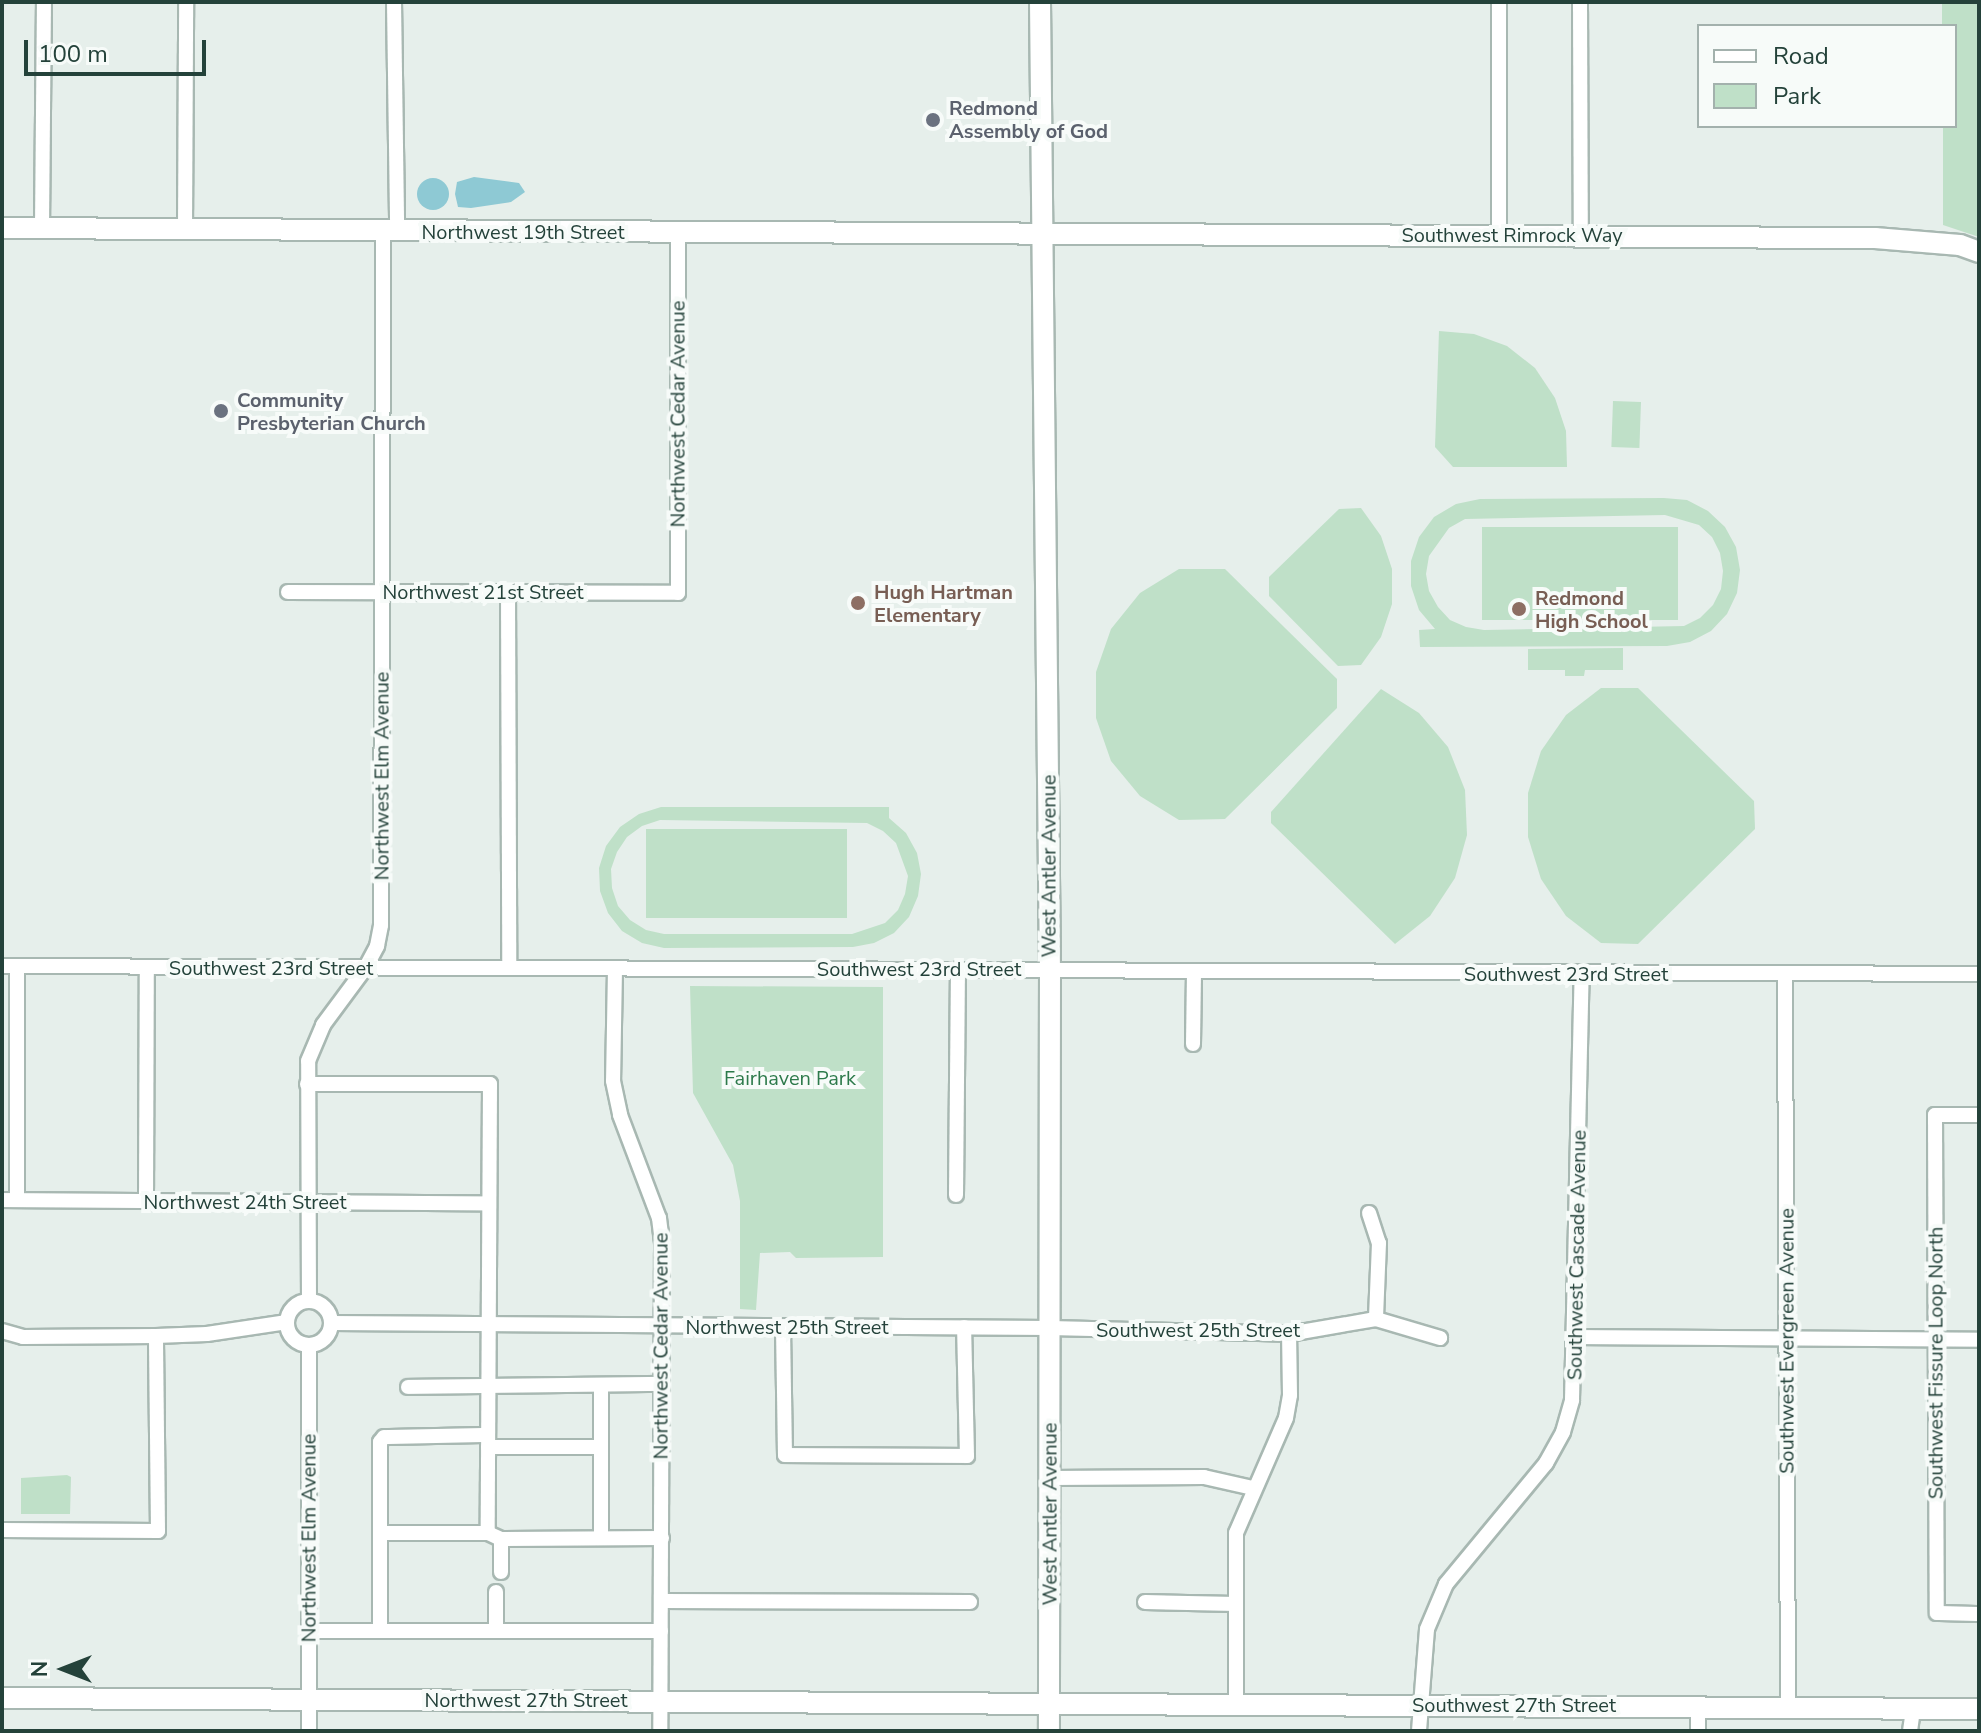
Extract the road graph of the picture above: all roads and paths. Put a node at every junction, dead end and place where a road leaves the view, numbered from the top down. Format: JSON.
{"nodes":[{"id":1,"x":44,"y":2,"type":"edge"},
{"id":2,"x":186,"y":2,"type":"edge"},
{"id":3,"x":394,"y":2,"type":"edge"},
{"id":4,"x":1040,"y":2,"type":"edge"},
{"id":5,"x":1499,"y":2,"type":"edge"},
{"id":6,"x":1580,"y":2,"type":"edge"},
{"id":7,"x":185,"y":227,"type":"junction"},
{"id":8,"x":2,"y":228,"type":"edge"},
{"id":9,"x":42,"y":228,"type":"junction"},
{"id":10,"x":390,"y":231,"type":"junction"},
{"id":11,"x":678,"y":234,"type":"junction"},
{"id":12,"x":1044,"y":235,"type":"junction"},
{"id":13,"x":1499,"y":235,"type":"junction"},
{"id":14,"x":1581,"y":235,"type":"junction"},
{"id":15,"x":1979,"y":252,"type":"edge"},
{"id":16,"x":288,"y":592,"type":"dead end"},
{"id":17,"x":383,"y":592,"type":"junction"},
{"id":18,"x":508,"y":593,"type":"junction"},
{"id":19,"x":678,"y":593,"type":"joint"},
{"id":20,"x":10,"y":966,"type":"edge"},
{"id":21,"x":366,"y":967,"type":"junction"},
{"id":22,"x":147,"y":968,"type":"junction"},
{"id":23,"x":509,"y":968,"type":"junction"},
{"id":24,"x":615,"y":969,"type":"junction"},
{"id":25,"x":958,"y":969,"type":"junction"},
{"id":26,"x":1050,"y":969,"type":"junction"},
{"id":27,"x":1194,"y":971,"type":"junction"},
{"id":28,"x":1582,"y":974,"type":"junction"},
{"id":29,"x":1979,"y":974,"type":"edge"},
{"id":30,"x":1785,"y":975,"type":"junction"},
{"id":31,"x":1193,"y":1044,"type":"dead end"},
{"id":32,"x":307,"y":1084,"type":"junction"},
{"id":33,"x":1979,"y":1115,"type":"edge"},
{"id":34,"x":956,"y":1195,"type":"dead end"},
{"id":35,"x":10,"y":1200,"type":"edge"},
{"id":36,"x":146,"y":1201,"type":"junction"},
{"id":37,"x":307,"y":1202,"type":"junction"},
{"id":38,"x":489,"y":1203,"type":"junction"},
{"id":39,"x":1369,"y":1213,"type":"dead end"},
{"id":40,"x":309,"y":1301,"type":"junction"},
{"id":41,"x":1376,"y":1319,"type":"junction"},
{"id":42,"x":287,"y":1322,"type":"junction"},
{"id":43,"x":332,"y":1323,"type":"junction"},
{"id":44,"x":488,"y":1324,"type":"junction"},
{"id":45,"x":662,"y":1327,"type":"junction"},
{"id":46,"x":964,"y":1327,"type":"junction"},
{"id":47,"x":783,"y":1328,"type":"junction"},
{"id":48,"x":1050,"y":1328,"type":"junction"},
{"id":49,"x":2,"y":1331,"type":"edge"},
{"id":50,"x":1289,"y":1334,"type":"junction"},
{"id":51,"x":156,"y":1336,"type":"junction"},
{"id":52,"x":1577,"y":1337,"type":"junction"},
{"id":53,"x":1440,"y":1338,"type":"dead end"},
{"id":54,"x":1787,"y":1339,"type":"junction"},
{"id":55,"x":1937,"y":1340,"type":"junction"},
{"id":56,"x":1979,"y":1340,"type":"edge"},
{"id":57,"x":309,"y":1346,"type":"junction"},
{"id":58,"x":662,"y":1384,"type":"junction"},
{"id":59,"x":601,"y":1385,"type":"junction"},
{"id":60,"x":408,"y":1387,"type":"dead end"},
{"id":61,"x":488,"y":1387,"type":"junction"},
{"id":62,"x":488,"y":1441,"type":"junction"},
{"id":63,"x":601,"y":1447,"type":"junction"},
{"id":64,"x":1050,"y":1478,"type":"junction"},
{"id":65,"x":1253,"y":1488,"type":"junction"},
{"id":66,"x":2,"y":1530,"type":"edge"},
{"id":67,"x":380,"y":1533,"type":"junction"},
{"id":68,"x":494,"y":1536,"type":"junction"},
{"id":69,"x":601,"y":1538,"type":"junction"},
{"id":70,"x":662,"y":1538,"type":"junction"},
{"id":71,"x":501,"y":1572,"type":"dead end"},
{"id":72,"x":496,"y":1592,"type":"dead end"},
{"id":73,"x":662,"y":1601,"type":"junction"},
{"id":74,"x":970,"y":1602,"type":"dead end"},
{"id":75,"x":1145,"y":1602,"type":"dead end"},
{"id":76,"x":1236,"y":1604,"type":"junction"},
{"id":77,"x":1979,"y":1614,"type":"edge"},
{"id":78,"x":309,"y":1631,"type":"junction"},
{"id":79,"x":380,"y":1631,"type":"junction"},
{"id":80,"x":496,"y":1631,"type":"junction"},
{"id":81,"x":661,"y":1631,"type":"junction"},
{"id":82,"x":2,"y":1698,"type":"edge"},
{"id":83,"x":309,"y":1699,"type":"junction"},
{"id":84,"x":660,"y":1701,"type":"junction"},
{"id":85,"x":1049,"y":1703,"type":"junction"},
{"id":86,"x":1236,"y":1704,"type":"junction"},
{"id":87,"x":1419,"y":1705,"type":"junction"},
{"id":88,"x":1698,"y":1706,"type":"junction"},
{"id":89,"x":1788,"y":1707,"type":"junction"},
{"id":90,"x":1913,"y":1709,"type":"junction"},
{"id":91,"x":1979,"y":1709,"type":"edge"},
{"id":92,"x":309,"y":1731,"type":"edge"},
{"id":93,"x":660,"y":1731,"type":"edge"},
{"id":94,"x":1049,"y":1731,"type":"edge"},
{"id":95,"x":1419,"y":1731,"type":"edge"},
{"id":96,"x":1698,"y":1731,"type":"edge"},
{"id":97,"x":1910,"y":1731,"type":"edge"}],
"edges":[{"from":1,"to":9,"type":"street"},
{"from":2,"to":7,"type":"street"},
{"from":3,"to":10,"type":"street","name":"Northwest Elm Avenue"},
{"from":4,"to":12,"type":"street","name":"West Antler Avenue"},
{"from":5,"to":13,"type":"street"},
{"from":6,"to":14,"type":"street"},
{"from":7,"to":9,"type":"street","name":"Northwest 19th Street"},
{"from":7,"to":10,"type":"street","name":"Northwest 19th Street"},
{"from":8,"to":9,"type":"street","name":"Northwest 19th Street"},
{"from":10,"to":11,"type":"street","name":"Northwest 19th Street"},
{"from":10,"to":17,"type":"street","name":"Northwest Elm Avenue"},
{"from":11,"to":12,"type":"street","name":"Northwest 19th Street"},
{"from":11,"to":19,"type":"street","name":"Northwest Cedar Avenue"},
{"from":12,"to":13,"type":"street","name":"Southwest Rimrock Way"},
{"from":12,"to":26,"type":"street","name":"West Antler Avenue"},
{"from":13,"to":14,"type":"street","name":"Southwest Rimrock Way"},
{"from":14,"to":15,"type":"street","name":"Southwest Rimrock Way"},
{"from":16,"to":17,"type":"street","name":"Northwest 21st Street"},
{"from":17,"to":18,"type":"street","name":"Northwest 21st Street"},
{"from":17,"to":21,"type":"street","name":"Northwest Elm Avenue"},
{"from":18,"to":19,"type":"street","name":"Northwest 21st Street"},
{"from":18,"to":23,"type":"street"},
{"from":20,"to":22,"type":"street","name":"Southwest 23rd Street"},
{"from":20,"to":35,"type":"street"},
{"from":21,"to":22,"type":"street","name":"Southwest 23rd Street"},
{"from":21,"to":23,"type":"street","name":"Southwest 23rd Street"},
{"from":21,"to":32,"type":"street","name":"Northwest Elm Avenue"},
{"from":22,"to":36,"type":"street"},
{"from":23,"to":24,"type":"street","name":"Southwest 23rd Street"},
{"from":24,"to":25,"type":"street","name":"Southwest 23rd Street"},
{"from":24,"to":45,"type":"street","name":"Northwest Cedar Avenue"},
{"from":25,"to":26,"type":"street","name":"Southwest 23rd Street"},
{"from":25,"to":34,"type":"street"},
{"from":26,"to":27,"type":"street","name":"Southwest 23rd Street"},
{"from":26,"to":48,"type":"street","name":"West Antler Avenue"},
{"from":27,"to":28,"type":"street","name":"Southwest 23rd Street"},
{"from":27,"to":31,"type":"street"},
{"from":28,"to":30,"type":"street","name":"Southwest 23rd Street"},
{"from":28,"to":52,"type":"street","name":"Southwest Cascade Avenue"},
{"from":29,"to":30,"type":"street","name":"Southwest 23rd Street"},
{"from":30,"to":54,"type":"street","name":"Southwest Evergreen Avenue"},
{"from":32,"to":37,"type":"street","name":"Northwest Elm Avenue"},
{"from":32,"to":38,"type":"street"},
{"from":33,"to":55,"type":"street","name":"Southwest Fissure Loop North"},
{"from":35,"to":36,"type":"street","name":"Northwest 24th Street"},
{"from":36,"to":37,"type":"street","name":"Northwest 24th Street"},
{"from":37,"to":38,"type":"street","name":"Northwest 24th Street"},
{"from":37,"to":40,"type":"street","name":"Northwest Elm Avenue"},
{"from":38,"to":44,"type":"street"},
{"from":39,"to":41,"type":"street"},
{"from":40,"to":42,"type":"street"},
{"from":40,"to":43,"type":"street"},
{"from":41,"to":50,"type":"street","name":"Southwest 25th Street"},
{"from":41,"to":53,"type":"street","name":"Southwest 25th Street"},
{"from":42,"to":51,"type":"street"},
{"from":42,"to":57,"type":"street"},
{"from":43,"to":44,"type":"street","name":"Northwest 25th Street"},
{"from":43,"to":57,"type":"street"},
{"from":44,"to":45,"type":"street","name":"Northwest 25th Street"},
{"from":44,"to":61,"type":"street"},
{"from":45,"to":47,"type":"street","name":"Northwest 25th Street"},
{"from":45,"to":58,"type":"street","name":"Northwest Cedar Avenue"},
{"from":46,"to":47,"type":"street","name":"Northwest 25th Street"},
{"from":46,"to":47,"type":"street"},
{"from":46,"to":48,"type":"street","name":"Northwest 25th Street"},
{"from":48,"to":50,"type":"street","name":"Southwest 25th Street"},
{"from":48,"to":64,"type":"street","name":"West Antler Avenue"},
{"from":49,"to":51,"type":"street"},
{"from":50,"to":65,"type":"street"},
{"from":51,"to":66,"type":"street"},
{"from":52,"to":54,"type":"street"},
{"from":52,"to":87,"type":"street","name":"Southwest Cascade Avenue"},
{"from":54,"to":55,"type":"street"},
{"from":54,"to":89,"type":"street","name":"Southwest Evergreen Avenue"},
{"from":55,"to":56,"type":"street"},
{"from":55,"to":77,"type":"street","name":"Southwest Fissure Loop North"},
{"from":57,"to":78,"type":"street","name":"Northwest Elm Avenue"},
{"from":58,"to":59,"type":"street"},
{"from":58,"to":70,"type":"street","name":"Northwest Cedar Avenue"},
{"from":59,"to":61,"type":"street"},
{"from":59,"to":63,"type":"street"},
{"from":60,"to":61,"type":"street"},
{"from":61,"to":62,"type":"street"},
{"from":62,"to":63,"type":"street"},
{"from":62,"to":67,"type":"street"},
{"from":62,"to":68,"type":"street"},
{"from":63,"to":69,"type":"street"},
{"from":64,"to":65,"type":"street"},
{"from":64,"to":85,"type":"street","name":"West Antler Avenue"},
{"from":65,"to":76,"type":"street"},
{"from":67,"to":68,"type":"street"},
{"from":67,"to":79,"type":"street"},
{"from":68,"to":69,"type":"street"},
{"from":68,"to":71,"type":"street"},
{"from":69,"to":70,"type":"street"},
{"from":70,"to":73,"type":"street","name":"Northwest Cedar Avenue"},
{"from":72,"to":80,"type":"street"},
{"from":73,"to":74,"type":"street"},
{"from":73,"to":81,"type":"street","name":"Northwest Cedar Avenue"},
{"from":75,"to":76,"type":"street"},
{"from":76,"to":86,"type":"street"},
{"from":78,"to":79,"type":"street"},
{"from":78,"to":83,"type":"street","name":"Northwest Elm Avenue"},
{"from":79,"to":80,"type":"street"},
{"from":80,"to":81,"type":"street"},
{"from":81,"to":84,"type":"street","name":"Northwest Cedar Avenue"},
{"from":82,"to":83,"type":"street","name":"Northwest 27th Street"},
{"from":83,"to":84,"type":"street","name":"Northwest 27th Street"},
{"from":83,"to":92,"type":"street","name":"Northwest Elm Avenue"},
{"from":84,"to":85,"type":"street","name":"Northwest 27th Street"},
{"from":84,"to":93,"type":"street","name":"Northwest Cedar Avenue"},
{"from":85,"to":86,"type":"street","name":"Southwest 27th Street"},
{"from":85,"to":94,"type":"street","name":"West Antler Avenue"},
{"from":86,"to":87,"type":"street","name":"Southwest 27th Street"},
{"from":87,"to":88,"type":"street","name":"Southwest 27th Street"},
{"from":87,"to":95,"type":"street","name":"Southwest Cascade Avenue"},
{"from":88,"to":89,"type":"street","name":"Southwest 27th Street"},
{"from":88,"to":96,"type":"street"},
{"from":89,"to":90,"type":"street","name":"Southwest 27th Street"},
{"from":90,"to":91,"type":"street","name":"Southwest 27th Street"},
{"from":90,"to":97,"type":"street"}]}
